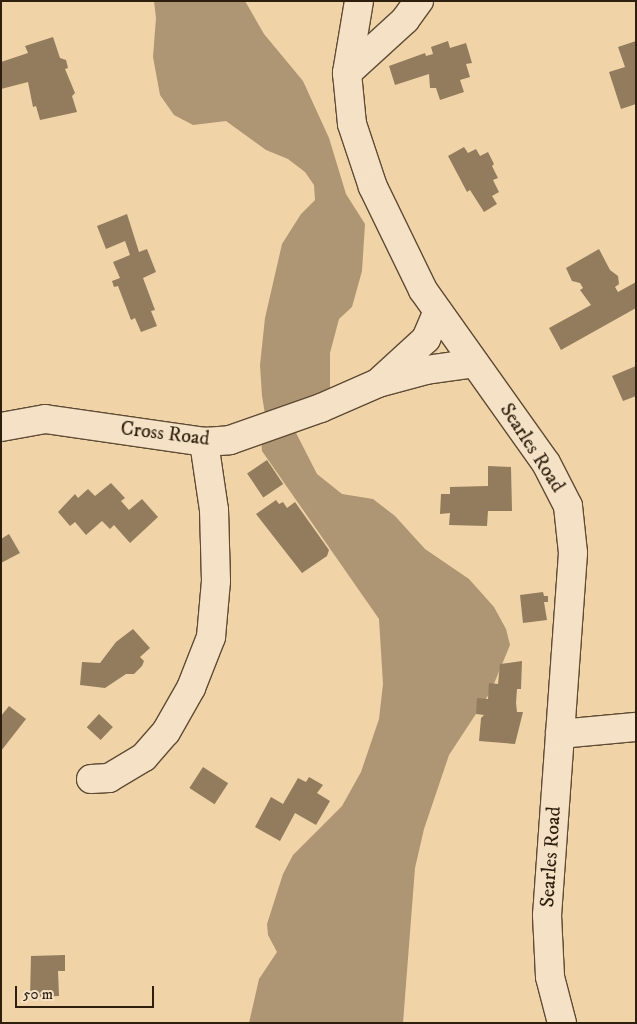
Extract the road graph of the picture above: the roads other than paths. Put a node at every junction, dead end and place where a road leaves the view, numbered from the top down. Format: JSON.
{"nodes":[{"id":1,"x":359,"y":1,"type":"edge"},
{"id":2,"x":419,"y":1,"type":"edge"},
{"id":3,"x":347,"y":73,"type":"junction"},
{"id":4,"x":438,"y":311,"type":"junction"},
{"id":5,"x":475,"y":363,"type":"junction"},
{"id":6,"x":378,"y":383,"type":"junction"},
{"id":7,"x":1,"y":427,"type":"edge"},
{"id":8,"x":217,"y":441,"type":"junction"},
{"id":9,"x":636,"y":727,"type":"edge"},
{"id":10,"x":560,"y":734,"type":"junction"},
{"id":11,"x":91,"y":779,"type":"dead end"},
{"id":12,"x":562,"y":1023,"type":"edge"}],
"edges":[{"from":1,"to":3,"type":"street","name":"Searles Road"},
{"from":2,"to":3,"type":"street"},
{"from":3,"to":4,"type":"street","name":"Searles Road"},
{"from":4,"to":5,"type":"street","name":"Searles Road"},
{"from":4,"to":6,"type":"street","name":"Cross Road"},
{"from":5,"to":6,"type":"street","name":"Cross Road"},
{"from":5,"to":10,"type":"street","name":"Searles Road"},
{"from":6,"to":8,"type":"street","name":"Cross Road"},
{"from":7,"to":8,"type":"street","name":"Cross Road"},
{"from":8,"to":11,"type":"street"},
{"from":9,"to":10,"type":"street"},
{"from":10,"to":12,"type":"street","name":"Searles Road"}]}
